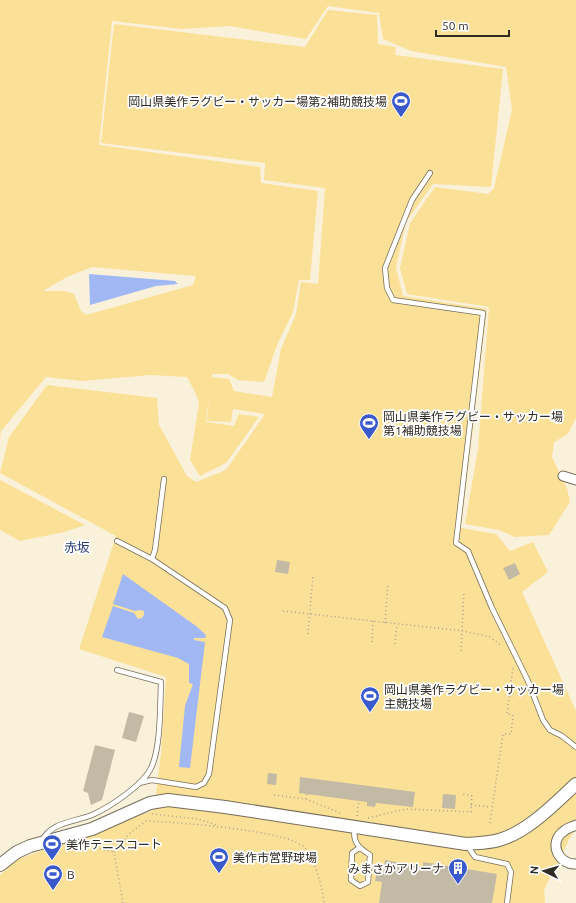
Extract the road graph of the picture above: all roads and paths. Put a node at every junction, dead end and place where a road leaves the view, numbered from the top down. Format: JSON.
{"nodes":[{"id":1,"x":430,"y":173,"type":"dead end"},
{"id":2,"x":563,"y":476,"type":"dead end"},
{"id":3,"x":164,"y":479,"type":"dead end"},
{"id":4,"x":576,"y":480,"type":"edge"},
{"id":5,"x":117,"y":541,"type":"dead end"},
{"id":6,"x":152,"y":559,"type":"junction"},
{"id":7,"x":313,"y":575,"type":"dead end"},
{"id":8,"x":388,"y":583,"type":"dead end"},
{"id":9,"x":464,"y":591,"type":"dead end"},
{"id":10,"x":282,"y":611,"type":"dead end"},
{"id":11,"x":310,"y":614,"type":"junction"},
{"id":12,"x":374,"y":621,"type":"junction"},
{"id":13,"x":385,"y":623,"type":"junction"},
{"id":14,"x":397,"y":624,"type":"junction"},
{"id":15,"x":463,"y":631,"type":"junction"},
{"id":16,"x":308,"y":634,"type":"dead end"},
{"id":17,"x":372,"y":642,"type":"dead end"},
{"id":18,"x":395,"y":644,"type":"dead end"},
{"id":19,"x":502,"y":646,"type":"dead end"},
{"id":20,"x":461,"y":651,"type":"dead end"},
{"id":21,"x":514,"y":660,"type":"dead end"},
{"id":22,"x":118,"y":670,"type":"dead end"},
{"id":23,"x":576,"y":747,"type":"edge"},
{"id":24,"x":139,"y":783,"type":"junction"},
{"id":25,"x":576,"y":784,"type":"edge"},
{"id":26,"x":307,"y":794,"type":"dead end"},
{"id":27,"x":461,"y":794,"type":"dead end"},
{"id":28,"x":274,"y":795,"type":"dead end"},
{"id":29,"x":306,"y":799,"type":"junction"},
{"id":30,"x":359,"y":801,"type":"dead end"},
{"id":31,"x":472,"y":805,"type":"junction"},
{"id":32,"x":492,"y":807,"type":"junction"},
{"id":33,"x":156,"y":811,"type":"dead end"},
{"id":34,"x":342,"y":814,"type":"dead end"},
{"id":35,"x":356,"y":823,"type":"junction"},
{"id":36,"x":490,"y":823,"type":"dead end"},
{"id":37,"x":576,"y":825,"type":"edge"},
{"id":38,"x":220,"y":826,"type":"junction"},
{"id":39,"x":41,"y":842,"type":"junction"},
{"id":40,"x":466,"y":844,"type":"junction"},
{"id":41,"x":96,"y":848,"type":"dead end"},
{"id":42,"x":359,"y":848,"type":"junction"},
{"id":43,"x":114,"y":852,"type":"junction"},
{"id":44,"x":576,"y":864,"type":"edge"},
{"id":45,"x":0,"y":865,"type":"edge"},
{"id":46,"x":122,"y":903,"type":"edge"},
{"id":47,"x":324,"y":903,"type":"edge"},
{"id":48,"x":507,"y":903,"type":"edge"}],
"edges":[{"from":1,"to":23,"type":"lane"},
{"from":2,"to":4,"type":"street"},
{"from":3,"to":6,"type":"lane"},
{"from":5,"to":6,"type":"lane"},
{"from":6,"to":24,"type":"lane"},
{"from":7,"to":11,"type":"path"},
{"from":8,"to":13,"type":"path"},
{"from":9,"to":15,"type":"path"},
{"from":10,"to":11,"type":"path"},
{"from":11,"to":12,"type":"path"},
{"from":11,"to":16,"type":"path"},
{"from":12,"to":13,"type":"path"},
{"from":12,"to":17,"type":"path"},
{"from":13,"to":14,"type":"path"},
{"from":14,"to":15,"type":"path"},
{"from":14,"to":18,"type":"path"},
{"from":15,"to":19,"type":"path"},
{"from":15,"to":20,"type":"path"},
{"from":21,"to":32,"type":"path"},
{"from":22,"to":24,"type":"lane"},
{"from":24,"to":39,"type":"lane"},
{"from":25,"to":40,"type":"street"},
{"from":26,"to":29,"type":"path"},
{"from":27,"to":31,"type":"path"},
{"from":28,"to":29,"type":"path"},
{"from":29,"to":34,"type":"path"},
{"from":30,"to":35,"type":"path"},
{"from":31,"to":32,"type":"path"},
{"from":31,"to":35,"type":"path"},
{"from":32,"to":36,"type":"path"},
{"from":33,"to":38,"type":"path"},
{"from":35,"to":39,"type":"street"},
{"from":35,"to":40,"type":"street"},
{"from":35,"to":42,"type":"lane"},
{"from":37,"to":44,"type":"street"},
{"from":38,"to":43,"type":"path"},
{"from":38,"to":47,"type":"path"},
{"from":39,"to":45,"type":"street"},
{"from":40,"to":48,"type":"lane"},
{"from":41,"to":43,"type":"path"},
{"from":42,"to":42,"type":"lane"},
{"from":43,"to":46,"type":"path"}]}
